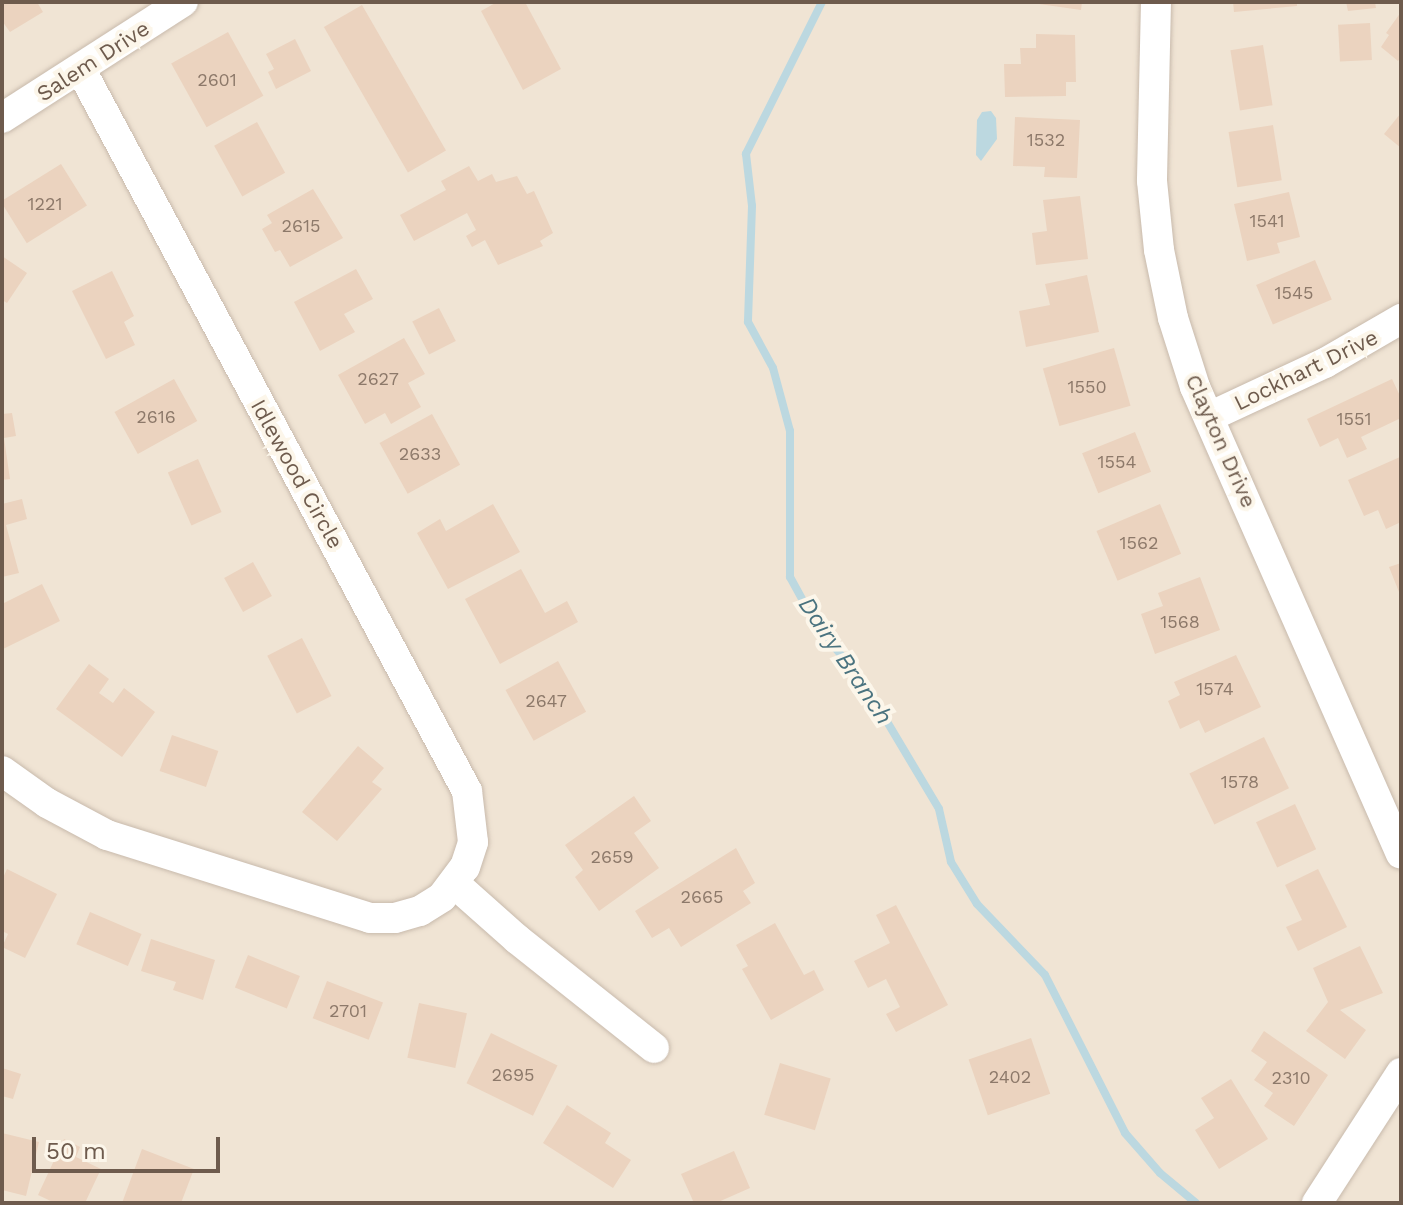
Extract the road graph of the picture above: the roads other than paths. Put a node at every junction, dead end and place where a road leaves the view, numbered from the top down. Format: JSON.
{"nodes":[{"id":1,"x":183,"y":2,"type":"edge"},
{"id":2,"x":1156,"y":2,"type":"edge"},
{"id":3,"x":81,"y":70,"type":"junction"},
{"id":4,"x":2,"y":118,"type":"edge"},
{"id":5,"x":1401,"y":319,"type":"edge"},
{"id":6,"x":1209,"y":417,"type":"junction"},
{"id":7,"x":2,"y":771,"type":"edge"},
{"id":8,"x":1401,"y":854,"type":"edge"},
{"id":9,"x":455,"y":884,"type":"junction"},
{"id":10,"x":654,"y":1048,"type":"dead end"},
{"id":11,"x":1401,"y":1073,"type":"edge"},
{"id":12,"x":1317,"y":1203,"type":"edge"}],
"edges":[{"from":1,"to":3,"type":"street","name":"Salem Drive"},
{"from":2,"to":6,"type":"street","name":"Clayton Drive"},
{"from":3,"to":4,"type":"street","name":"Salem Drive"},
{"from":3,"to":9,"type":"street","name":"Idlewood Circle"},
{"from":5,"to":6,"type":"street","name":"Lockhart Drive"},
{"from":6,"to":8,"type":"street","name":"Clayton Drive"},
{"from":7,"to":9,"type":"street","name":"Idlewood Circle"},
{"from":9,"to":10,"type":"street"},
{"from":11,"to":12,"type":"street"}]}
